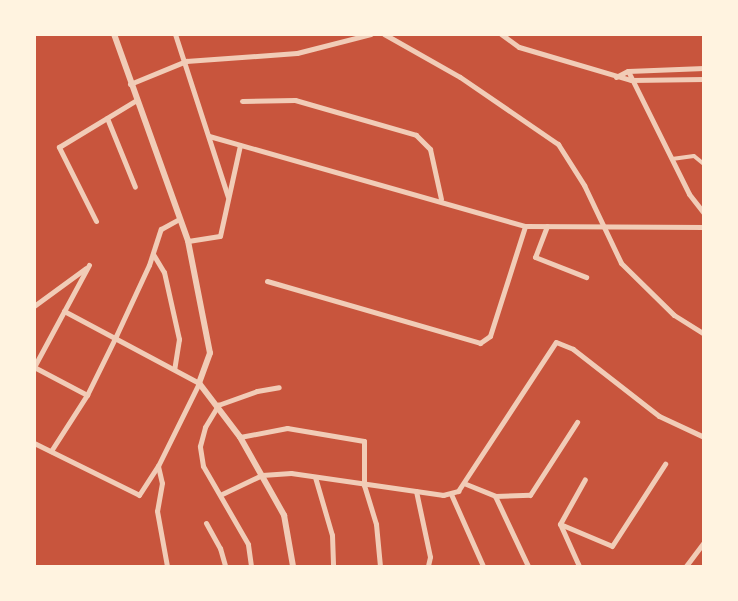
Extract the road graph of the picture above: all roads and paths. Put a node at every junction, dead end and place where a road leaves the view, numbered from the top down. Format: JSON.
{"nodes":[{"id":1,"x":114,"y":34,"type":"edge"},
{"id":2,"x":175,"y":34,"type":"edge"},
{"id":3,"x":371,"y":34,"type":"edge"},
{"id":4,"x":384,"y":34,"type":"edge"},
{"id":5,"x":501,"y":34,"type":"edge"},
{"id":6,"x":186,"y":60,"type":"junction"},
{"id":7,"x":704,"y":68,"type":"edge"},
{"id":8,"x":628,"y":71,"type":"junction"},
{"id":9,"x":616,"y":77,"type":"junction"},
{"id":10,"x":704,"y":79,"type":"edge"},
{"id":11,"x":631,"y":80,"type":"junction"},
{"id":12,"x":130,"y":84,"type":"junction"},
{"id":13,"x":135,"y":101,"type":"junction"},
{"id":14,"x":242,"y":101,"type":"dead end"},
{"id":15,"x":107,"y":118,"type":"junction"},
{"id":16,"x":208,"y":136,"type":"junction"},
{"id":17,"x":240,"y":145,"type":"junction"},
{"id":18,"x":672,"y":159,"type":"junction"},
{"id":19,"x":704,"y":164,"type":"edge"},
{"id":20,"x":135,"y":187,"type":"dead end"},
{"id":21,"x":228,"y":197,"type":"junction"},
{"id":22,"x":441,"y":199,"type":"junction"},
{"id":23,"x":704,"y":213,"type":"edge"},
{"id":24,"x":179,"y":219,"type":"junction"},
{"id":25,"x":96,"y":221,"type":"dead end"},
{"id":26,"x":525,"y":226,"type":"junction"},
{"id":27,"x":547,"y":226,"type":"junction"},
{"id":28,"x":602,"y":226,"type":"junction"},
{"id":29,"x":704,"y":227,"type":"edge"},
{"id":30,"x":188,"y":241,"type":"junction"},
{"id":31,"x":153,"y":254,"type":"junction"},
{"id":32,"x":586,"y":277,"type":"dead end"},
{"id":33,"x":267,"y":281,"type":"dead end"},
{"id":34,"x":34,"y":306,"type":"edge"},
{"id":35,"x":64,"y":311,"type":"junction"},
{"id":36,"x":704,"y":334,"type":"edge"},
{"id":37,"x":116,"y":336,"type":"junction"},
{"id":38,"x":34,"y":367,"type":"edge"},
{"id":39,"x":174,"y":369,"type":"junction"},
{"id":40,"x":199,"y":383,"type":"junction"},
{"id":41,"x":279,"y":387,"type":"dead end"},
{"id":42,"x":87,"y":394,"type":"junction"},
{"id":43,"x":218,"y":405,"type":"junction"},
{"id":44,"x":577,"y":422,"type":"dead end"},
{"id":45,"x":240,"y":436,"type":"junction"},
{"id":46,"x":704,"y":436,"type":"edge"},
{"id":47,"x":34,"y":443,"type":"edge"},
{"id":48,"x":51,"y":451,"type":"junction"},
{"id":49,"x":665,"y":464,"type":"dead end"},
{"id":50,"x":158,"y":466,"type":"junction"},
{"id":51,"x":262,"y":475,"type":"junction"},
{"id":52,"x":315,"y":477,"type":"junction"},
{"id":53,"x":585,"y":479,"type":"dead end"},
{"id":54,"x":466,"y":484,"type":"junction"},
{"id":55,"x":364,"y":485,"type":"junction"},
{"id":56,"x":416,"y":491,"type":"junction"},
{"id":57,"x":222,"y":494,"type":"junction"},
{"id":58,"x":451,"y":494,"type":"junction"},
{"id":59,"x":495,"y":496,"type":"junction"},
{"id":60,"x":206,"y":524,"type":"dead end"},
{"id":61,"x":561,"y":524,"type":"junction"},
{"id":62,"x":704,"y":542,"type":"edge"},
{"id":63,"x":430,"y":557,"type":"junction"},
{"id":64,"x":167,"y":567,"type":"edge"},
{"id":65,"x":225,"y":567,"type":"edge"},
{"id":66,"x":251,"y":567,"type":"edge"},
{"id":67,"x":293,"y":567,"type":"edge"},
{"id":68,"x":333,"y":567,"type":"edge"},
{"id":69,"x":380,"y":567,"type":"edge"},
{"id":70,"x":428,"y":567,"type":"edge"},
{"id":71,"x":434,"y":567,"type":"edge"},
{"id":72,"x":483,"y":567,"type":"edge"},
{"id":73,"x":528,"y":567,"type":"edge"},
{"id":74,"x":579,"y":567,"type":"edge"},
{"id":75,"x":686,"y":567,"type":"edge"}],
"edges":[{"from":1,"to":12,"type":"street"},
{"from":2,"to":6,"type":"street"},
{"from":3,"to":6,"type":"street"},
{"from":4,"to":28,"type":"street"},
{"from":5,"to":9,"type":"street"},
{"from":6,"to":12,"type":"street"},
{"from":6,"to":16,"type":"street"},
{"from":7,"to":8,"type":"street"},
{"from":8,"to":9,"type":"street"},
{"from":8,"to":11,"type":"street"},
{"from":9,"to":11,"type":"street"},
{"from":10,"to":11,"type":"street"},
{"from":11,"to":18,"type":"street"},
{"from":12,"to":13,"type":"street"},
{"from":13,"to":15,"type":"street"},
{"from":13,"to":24,"type":"street"},
{"from":14,"to":22,"type":"street"},
{"from":15,"to":20,"type":"street"},
{"from":15,"to":25,"type":"street"},
{"from":16,"to":17,"type":"street"},
{"from":16,"to":21,"type":"street"},
{"from":17,"to":21,"type":"street"},
{"from":17,"to":22,"type":"street"},
{"from":18,"to":19,"type":"street"},
{"from":18,"to":23,"type":"street"},
{"from":21,"to":30,"type":"street"},
{"from":22,"to":26,"type":"street"},
{"from":24,"to":30,"type":"street"},
{"from":24,"to":31,"type":"street"},
{"from":26,"to":27,"type":"street"},
{"from":26,"to":33,"type":"street"},
{"from":27,"to":28,"type":"street"},
{"from":27,"to":32,"type":"street"},
{"from":28,"to":29,"type":"street"},
{"from":28,"to":36,"type":"street"},
{"from":30,"to":40,"type":"street"},
{"from":31,"to":37,"type":"street"},
{"from":31,"to":39,"type":"street"},
{"from":34,"to":35,"type":"street"},
{"from":35,"to":37,"type":"street"},
{"from":35,"to":38,"type":"street"},
{"from":37,"to":39,"type":"street"},
{"from":37,"to":42,"type":"street"},
{"from":38,"to":42,"type":"street"},
{"from":39,"to":40,"type":"street"},
{"from":40,"to":43,"type":"street"},
{"from":40,"to":50,"type":"street"},
{"from":41,"to":43,"type":"street"},
{"from":42,"to":48,"type":"street"},
{"from":43,"to":45,"type":"street"},
{"from":43,"to":57,"type":"street"},
{"from":44,"to":59,"type":"street"},
{"from":45,"to":51,"type":"street"},
{"from":45,"to":55,"type":"street"},
{"from":46,"to":54,"type":"street"},
{"from":47,"to":48,"type":"street"},
{"from":48,"to":50,"type":"street"},
{"from":49,"to":61,"type":"street"},
{"from":50,"to":64,"type":"street"},
{"from":51,"to":52,"type":"street"},
{"from":51,"to":57,"type":"street"},
{"from":51,"to":67,"type":"street"},
{"from":52,"to":55,"type":"street"},
{"from":52,"to":68,"type":"street"},
{"from":53,"to":61,"type":"street"},
{"from":54,"to":58,"type":"street"},
{"from":54,"to":59,"type":"street"},
{"from":55,"to":56,"type":"street"},
{"from":55,"to":69,"type":"street"},
{"from":56,"to":58,"type":"street"},
{"from":56,"to":63,"type":"street"},
{"from":57,"to":66,"type":"street"},
{"from":58,"to":72,"type":"street"},
{"from":59,"to":73,"type":"street"},
{"from":60,"to":65,"type":"street"},
{"from":61,"to":74,"type":"street"},
{"from":62,"to":75,"type":"street"},
{"from":63,"to":70,"type":"street"},
{"from":63,"to":71,"type":"street"}]}
